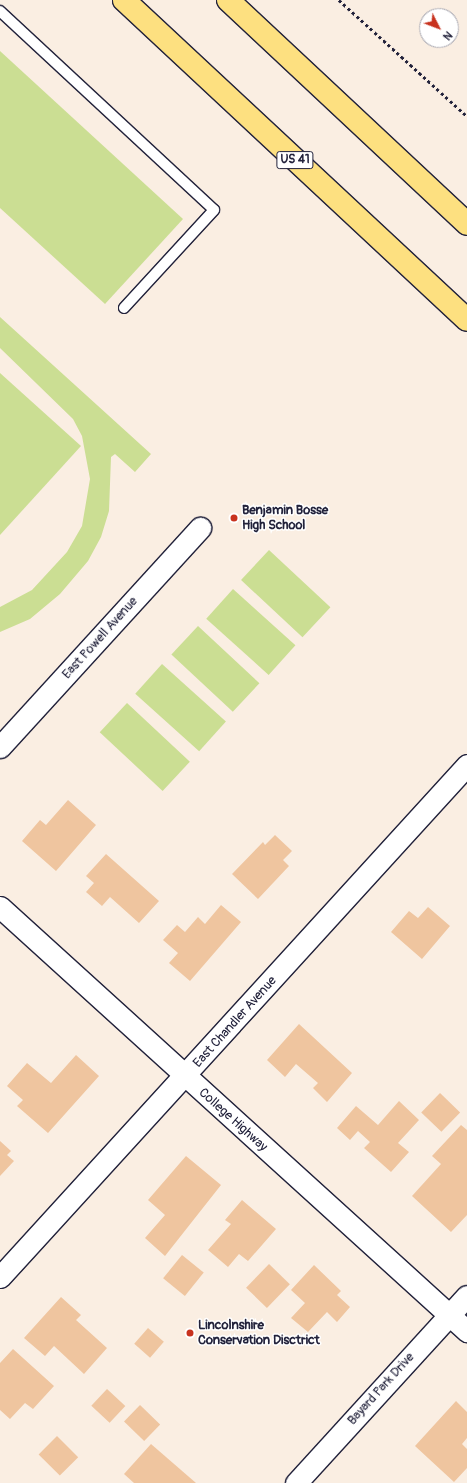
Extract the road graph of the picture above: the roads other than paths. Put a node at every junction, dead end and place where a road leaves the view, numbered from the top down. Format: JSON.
{"nodes":[{"id":1,"x":124,"y":0,"type":"edge"},
{"id":2,"x":228,"y":0,"type":"edge"},
{"id":3,"x":0,"y":11,"type":"edge"},
{"id":4,"x":467,"y":224,"type":"edge"},
{"id":5,"x":124,"y":308,"type":"dead end"},
{"id":6,"x":467,"y":320,"type":"edge"},
{"id":7,"x":200,"y":528,"type":"dead end"},
{"id":8,"x":0,"y":747,"type":"edge"},
{"id":9,"x":467,"y":765,"type":"edge"},
{"id":10,"x":0,"y":907,"type":"edge"},
{"id":11,"x":185,"y":1077,"type":"junction"},
{"id":12,"x":0,"y":1277,"type":"edge"},
{"id":13,"x":467,"y":1296,"type":"edge"},
{"id":14,"x":449,"y":1315,"type":"junction"},
{"id":15,"x":467,"y":1331,"type":"edge"},
{"id":16,"x":296,"y":1483,"type":"edge"}],
"edges":[{"from":1,"to":6,"type":"highway","number":"US 41"},
{"from":2,"to":4,"type":"highway"},
{"from":3,"to":5,"type":"lane"},
{"from":7,"to":8,"type":"street","name":"East Powell Avenue"},
{"from":9,"to":11,"type":"street","name":"East Chandler Avenue"},
{"from":10,"to":11,"type":"street","name":"College Highway"},
{"from":11,"to":12,"type":"street","name":"East Chandler Avenue"},
{"from":11,"to":14,"type":"street","name":"College Highway"},
{"from":13,"to":14,"type":"street","name":"Bayard Park Drive"},
{"from":14,"to":15,"type":"street","name":"College Highway"},
{"from":14,"to":16,"type":"street","name":"Bayard Park Drive"}]}
